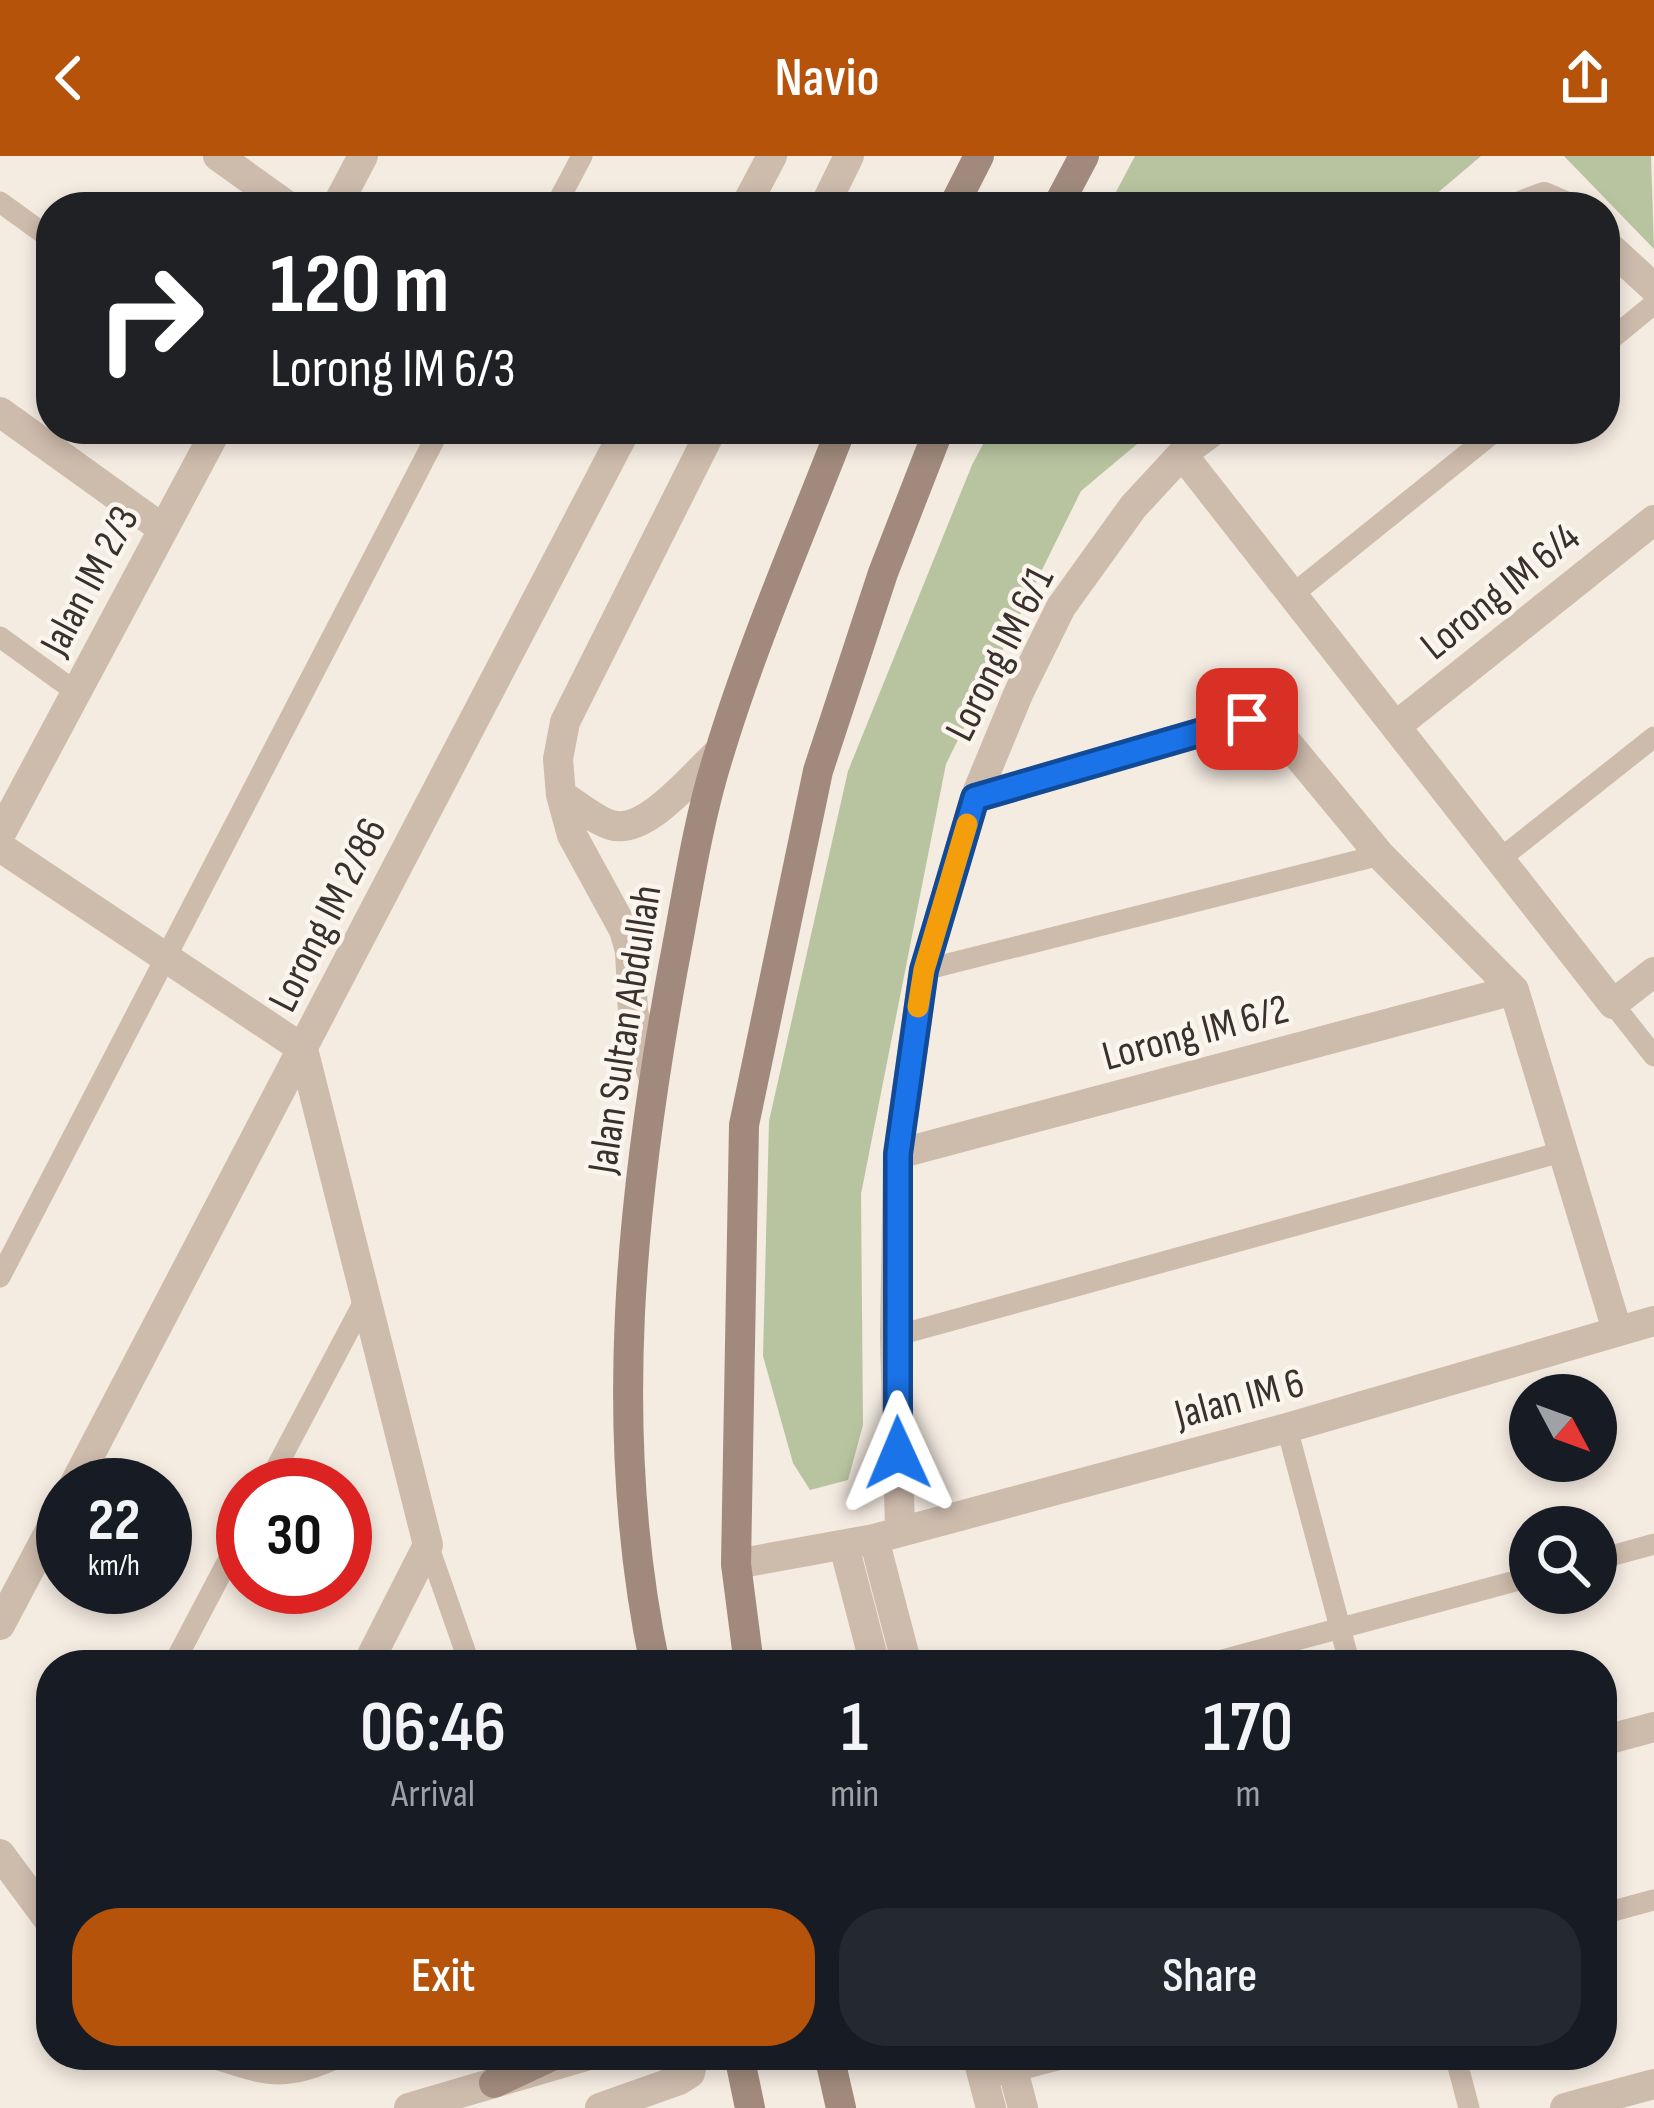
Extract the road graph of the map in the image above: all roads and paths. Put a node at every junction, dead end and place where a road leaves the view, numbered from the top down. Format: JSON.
{"nodes":[{"id":1,"x":218,"y":156,"type":"edge"},
{"id":2,"x":363,"y":156,"type":"edge"},
{"id":3,"x":581,"y":156,"type":"edge"},
{"id":4,"x":772,"y":156,"type":"edge"},
{"id":5,"x":849,"y":156,"type":"edge"},
{"id":6,"x":979,"y":156,"type":"edge"},
{"id":7,"x":1084,"y":156,"type":"edge"},
{"id":8,"x":268,"y":192,"type":"edge"},
{"id":9,"x":344,"y":192,"type":"edge"},
{"id":10,"x":563,"y":192,"type":"edge"},
{"id":11,"x":753,"y":192,"type":"edge"},
{"id":12,"x":831,"y":192,"type":"edge"},
{"id":13,"x":961,"y":192,"type":"edge"},
{"id":14,"x":1065,"y":192,"type":"edge"},
{"id":15,"x":0,"y":202,"type":"edge"},
{"id":16,"x":36,"y":228,"type":"edge"},
{"id":17,"x":1620,"y":256,"type":"edge"},
{"id":18,"x":1654,"y":288,"type":"edge"},
{"id":19,"x":1654,"y":304,"type":"edge"},
{"id":20,"x":1620,"y":332,"type":"edge"},
{"id":21,"x":0,"y":412,"type":"edge"},
{"id":22,"x":36,"y":438,"type":"edge"},
{"id":23,"x":45,"y":444,"type":"edge"},
{"id":24,"x":209,"y":444,"type":"edge"},
{"id":25,"x":432,"y":444,"type":"edge"},
{"id":26,"x":610,"y":444,"type":"edge"},
{"id":27,"x":704,"y":444,"type":"edge"},
{"id":28,"x":835,"y":444,"type":"edge"},
{"id":29,"x":933,"y":444,"type":"edge"},
{"id":30,"x":1196,"y":444,"type":"edge"},
{"id":31,"x":1479,"y":444,"type":"edge"},
{"id":32,"x":1182,"y":454,"type":"junction"},
{"id":33,"x":1654,"y":520,"type":"edge"},
{"id":34,"x":164,"y":529,"type":"junction"},
{"id":35,"x":1292,"y":595,"type":"junction"},
{"id":36,"x":0,"y":637,"type":"edge"},
{"id":37,"x":76,"y":692,"type":"junction"},
{"id":38,"x":1396,"y":726,"type":"junction"},
{"id":39,"x":1654,"y":737,"type":"edge"},
{"id":40,"x":719,"y":752,"type":"junction"},
{"id":41,"x":561,"y":795,"type":"junction"},
{"id":42,"x":975,"y":798,"type":"junction"},
{"id":43,"x":0,"y":835,"type":"edge"},
{"id":44,"x":0,"y":847,"type":"edge"},
{"id":45,"x":1380,"y":855,"type":"junction"},
{"id":46,"x":1500,"y":860,"type":"junction"},
{"id":47,"x":165,"y":958,"type":"junction"},
{"id":48,"x":924,"y":970,"type":"junction"},
{"id":49,"x":1654,"y":972,"type":"edge"},
{"id":50,"x":1514,"y":990,"type":"junction"},
{"id":51,"x":1613,"y":1004,"type":"junction"},
{"id":52,"x":303,"y":1049,"type":"junction"},
{"id":53,"x":1654,"y":1056,"type":"edge"},
{"id":54,"x":653,"y":1076,"type":"junction"},
{"id":55,"x":1565,"y":1151,"type":"junction"},
{"id":56,"x":898,"y":1154,"type":"junction"},
{"id":57,"x":0,"y":1276,"type":"edge"},
{"id":58,"x":366,"y":1298,"type":"junction"},
{"id":59,"x":1654,"y":1322,"type":"edge"},
{"id":60,"x":1617,"y":1330,"type":"junction"},
{"id":61,"x":896,"y":1336,"type":"junction"},
{"id":62,"x":1287,"y":1428,"type":"junction"},
{"id":63,"x":88,"y":1458,"type":"edge"},
{"id":64,"x":282,"y":1458,"type":"edge"},
{"id":65,"x":873,"y":1539,"type":"junction"},
{"id":66,"x":1654,"y":1544,"type":"edge"},
{"id":67,"x":428,"y":1545,"type":"junction"},
{"id":68,"x":1617,"y":1554,"type":"edge"},
{"id":69,"x":36,"y":1557,"type":"edge"},
{"id":70,"x":736,"y":1564,"type":"junction"},
{"id":71,"x":216,"y":1583,"type":"edge"},
{"id":72,"x":1509,"y":1583,"type":"edge"},
{"id":73,"x":0,"y":1625,"type":"edge"},
{"id":74,"x":1341,"y":1628,"type":"junction"},
{"id":75,"x":181,"y":1650,"type":"edge"},
{"id":76,"x":376,"y":1650,"type":"edge"},
{"id":77,"x":465,"y":1650,"type":"edge"},
{"id":78,"x":650,"y":1650,"type":"edge"},
{"id":79,"x":747,"y":1650,"type":"edge"},
{"id":80,"x":875,"y":1650,"type":"edge"},
{"id":81,"x":903,"y":1650,"type":"edge"},
{"id":82,"x":1260,"y":1650,"type":"edge"},
{"id":83,"x":1346,"y":1650,"type":"edge"},
{"id":84,"x":1654,"y":1727,"type":"edge"},
{"id":85,"x":1617,"y":1737,"type":"edge"},
{"id":86,"x":0,"y":1854,"type":"edge"},
{"id":87,"x":36,"y":1897,"type":"edge"},
{"id":88,"x":1654,"y":1900,"type":"edge"},
{"id":89,"x":1617,"y":1909,"type":"edge"},
{"id":90,"x":251,"y":2070,"type":"edge"},
{"id":91,"x":311,"y":2070,"type":"edge"},
{"id":92,"x":522,"y":2070,"type":"edge"},
{"id":93,"x":538,"y":2070,"type":"edge"},
{"id":94,"x":691,"y":2070,"type":"edge"},
{"id":95,"x":742,"y":2070,"type":"edge"},
{"id":96,"x":832,"y":2070,"type":"edge"},
{"id":97,"x":1459,"y":2070,"type":"edge"},
{"id":98,"x":995,"y":2074,"type":"edge"},
{"id":99,"x":494,"y":2083,"type":"junction"},
{"id":100,"x":1654,"y":2084,"type":"edge"},
{"id":101,"x":409,"y":2108,"type":"edge"},
{"id":102,"x":600,"y":2108,"type":"edge"},
{"id":103,"x":750,"y":2108,"type":"edge"},
{"id":104,"x":841,"y":2108,"type":"edge"},
{"id":105,"x":1023,"y":2108,"type":"edge"},
{"id":106,"x":1469,"y":2108,"type":"edge"},
{"id":107,"x":1565,"y":2108,"type":"edge"}],
"edges":[{"from":1,"to":8,"type":"street"},
{"from":2,"to":9,"type":"street"},
{"from":3,"to":10,"type":"lane"},
{"from":4,"to":11,"type":"street"},
{"from":5,"to":12,"type":"street"},
{"from":6,"to":13,"type":"main road"},
{"from":7,"to":14,"type":"main road"},
{"from":15,"to":16,"type":"lane"},
{"from":17,"to":18,"type":"street"},
{"from":19,"to":20,"type":"lane"},
{"from":21,"to":22,"type":"street"},
{"from":23,"to":34,"type":"street"},
{"from":24,"to":34,"type":"street","name":"Jalan IM 2/3"},
{"from":25,"to":47,"type":"lane"},
{"from":26,"to":52,"type":"street","name":"Lorong IM 2/86"},
{"from":27,"to":41,"type":"street"},
{"from":28,"to":40,"type":"main road","name":"Jalan Sultan Abdullah"},
{"from":29,"to":70,"type":"main road"},
{"from":30,"to":32,"type":"street","name":"Lorong IM 6/1"},
{"from":31,"to":35,"type":"lane"},
{"from":32,"to":35,"type":"street"},
{"from":32,"to":42,"type":"street","name":"Lorong IM 6/1"},
{"from":33,"to":38,"type":"street","name":"Lorong IM 6/4"},
{"from":34,"to":37,"type":"street","name":"Jalan IM 2/3"},
{"from":35,"to":38,"type":"street"},
{"from":36,"to":37,"type":"lane"},
{"from":37,"to":43,"type":"street","name":"Jalan IM 2/3"},
{"from":38,"to":46,"type":"street"},
{"from":39,"to":46,"type":"lane"},
{"from":40,"to":41,"type":"street"},
{"from":40,"to":54,"type":"main road","name":"Jalan Sultan Abdullah"},
{"from":41,"to":54,"type":"street"},
{"from":42,"to":45,"type":"street"},
{"from":42,"to":48,"type":"street","name":"Lorong IM 6/1"},
{"from":44,"to":47,"type":"street"},
{"from":45,"to":48,"type":"lane"},
{"from":45,"to":50,"type":"street"},
{"from":46,"to":51,"type":"street"},
{"from":47,"to":52,"type":"street"},
{"from":47,"to":57,"type":"lane"},
{"from":48,"to":56,"type":"street","name":"Lorong IM 6/1"},
{"from":49,"to":51,"type":"street"},
{"from":50,"to":55,"type":"street"},
{"from":50,"to":56,"type":"street","name":"Lorong IM 6/2"},
{"from":51,"to":53,"type":"lane"},
{"from":52,"to":58,"type":"street","name":"Lorong IM 2/86"},
{"from":52,"to":63,"type":"street"},
{"from":54,"to":78,"type":"main road","name":"Jalan Sultan Abdullah"},
{"from":55,"to":60,"type":"street"},
{"from":55,"to":61,"type":"lane"},
{"from":56,"to":61,"type":"street","name":"Lorong IM 6/1"},
{"from":58,"to":64,"type":"lane"},
{"from":58,"to":67,"type":"street","name":"Lorong IM 2/86"},
{"from":59,"to":60,"type":"street","name":"Jalan IM 6"},
{"from":60,"to":62,"type":"street","name":"Jalan IM 6"},
{"from":61,"to":65,"type":"street","name":"Lorong IM 6/1"},
{"from":62,"to":65,"type":"street","name":"Jalan IM 6"},
{"from":62,"to":74,"type":"lane"},
{"from":65,"to":70,"type":"street","name":"Jalan IM 6"},
{"from":65,"to":80,"type":"street","name":"Lorong IM 6/1"},
{"from":65,"to":81,"type":"street","name":"Lorong IM 6/1"},
{"from":66,"to":68,"type":"lane"},
{"from":67,"to":76,"type":"street"},
{"from":67,"to":77,"type":"lane"},
{"from":69,"to":73,"type":"street"},
{"from":70,"to":79,"type":"main road"},
{"from":71,"to":75,"type":"lane"},
{"from":72,"to":74,"type":"lane"},
{"from":74,"to":82,"type":"lane"},
{"from":74,"to":83,"type":"lane"},
{"from":84,"to":85,"type":"street"},
{"from":86,"to":87,"type":"street"},
{"from":88,"to":89,"type":"lane"},
{"from":90,"to":91,"type":"lane"},
{"from":92,"to":99,"type":"main road"},
{"from":93,"to":99,"type":"street"},
{"from":94,"to":102,"type":"street"},
{"from":95,"to":103,"type":"main road"},
{"from":96,"to":104,"type":"main road"},
{"from":97,"to":106,"type":"lane"},
{"from":98,"to":105,"type":"street"},
{"from":99,"to":101,"type":"street"},
{"from":100,"to":107,"type":"street"}]}
